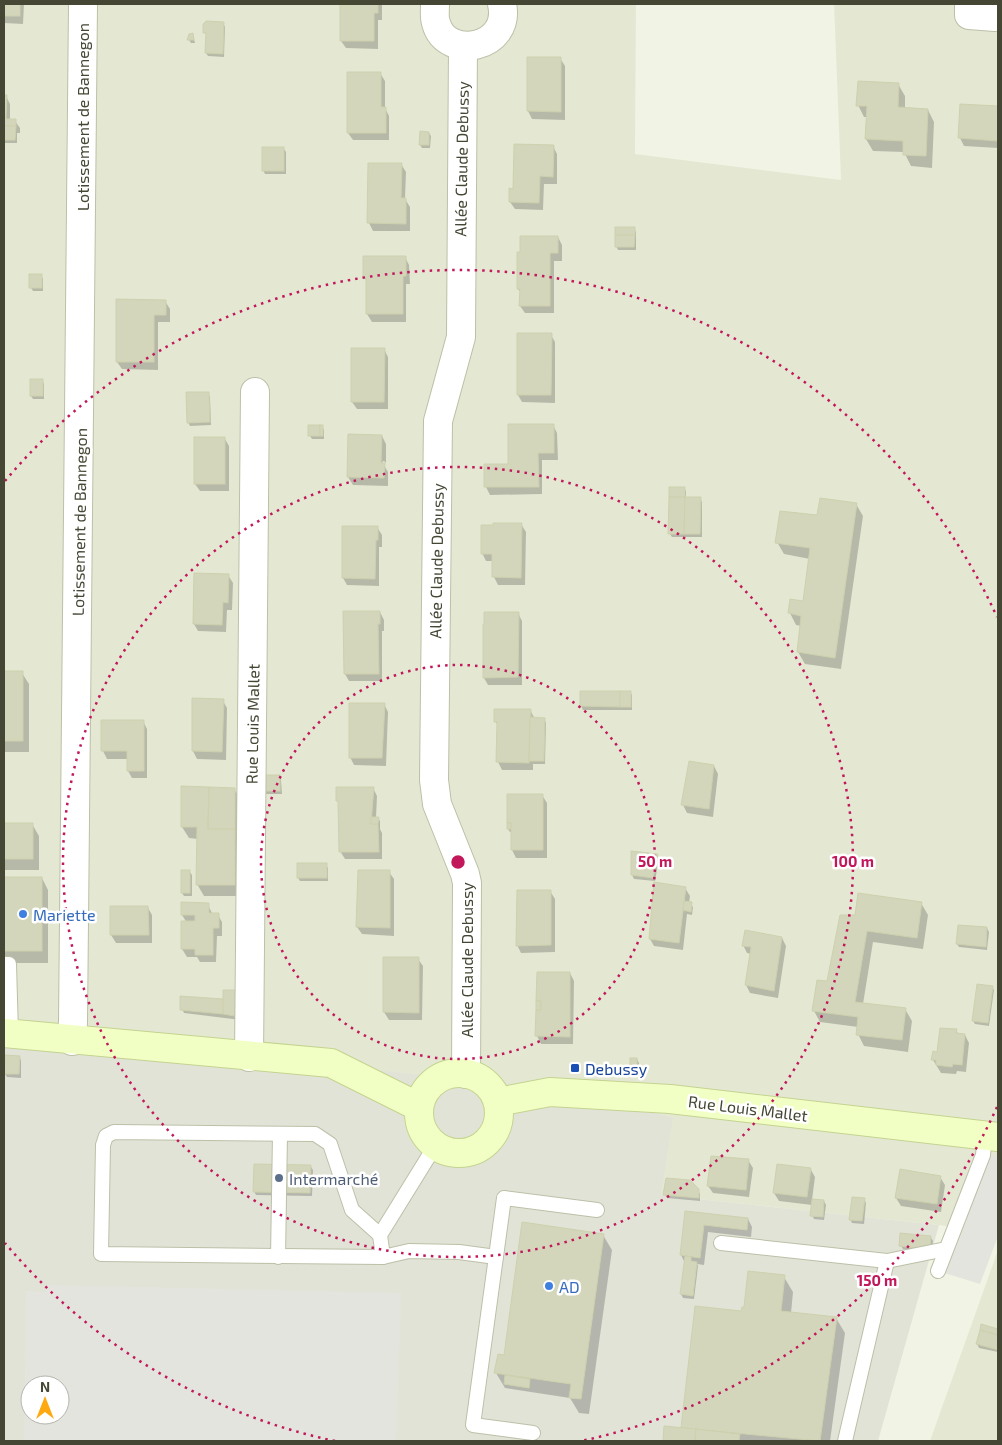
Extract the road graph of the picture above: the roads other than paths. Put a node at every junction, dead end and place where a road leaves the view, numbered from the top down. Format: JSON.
{"nodes":[{"id":1,"x":83,"y":4,"type":"edge"},
{"id":2,"x":435,"y":4,"type":"edge"},
{"id":3,"x":502,"y":4,"type":"edge"},
{"id":4,"x":969,"y":4,"type":"edge"},
{"id":5,"x":995,"y":17,"type":"dead end"},
{"id":6,"x":463,"y":46,"type":"junction"},
{"id":7,"x":255,"y":392,"type":"dead end"},
{"id":8,"x":4,"y":964,"type":"edge"},
{"id":9,"x":7,"y":1034,"type":"edge"},
{"id":10,"x":72,"y":1041,"type":"junction"},
{"id":11,"x":249,"y":1056,"type":"junction"},
{"id":12,"x":466,"y":1074,"type":"junction"},
{"id":13,"x":498,"y":1102,"type":"junction"},
{"id":14,"x":419,"y":1107,"type":"junction"},
{"id":15,"x":280,"y":1134,"type":"junction"},
{"id":16,"x":992,"y":1136,"type":"edge"},
{"id":17,"x":435,"y":1146,"type":"junction"},
{"id":18,"x":596,"y":1210,"type":"dead end"},
{"id":19,"x":380,"y":1235,"type":"junction"},
{"id":20,"x":721,"y":1243,"type":"dead end"},
{"id":21,"x":946,"y":1249,"type":"junction"},
{"id":22,"x":278,"y":1257,"type":"junction"},
{"id":23,"x":496,"y":1257,"type":"junction"},
{"id":24,"x":383,"y":1258,"type":"junction"},
{"id":25,"x":887,"y":1261,"type":"junction"},
{"id":26,"x":938,"y":1271,"type":"dead end"},
{"id":27,"x":533,"y":1433,"type":"dead end"},
{"id":28,"x":845,"y":1441,"type":"edge"}],
"edges":[{"from":1,"to":10,"type":"street","name":"Lotissement de Bannegon"},
{"from":2,"to":6,"type":"street"},
{"from":3,"to":6,"type":"street"},
{"from":4,"to":5,"type":"street"},
{"from":6,"to":12,"type":"street","name":"Allée Claude Debussy"},
{"from":7,"to":11,"type":"street","name":"Rue Louis Mallet"},
{"from":8,"to":9,"type":"lane"},
{"from":9,"to":10,"type":"main road"},
{"from":10,"to":11,"type":"main road"},
{"from":11,"to":14,"type":"main road"},
{"from":12,"to":13,"type":"main road"},
{"from":12,"to":14,"type":"main road"},
{"from":13,"to":16,"type":"main road","name":"Rue Louis Mallet"},
{"from":13,"to":17,"type":"main road"},
{"from":14,"to":17,"type":"main road"},
{"from":15,"to":19,"type":"lane"},
{"from":15,"to":22,"type":"lane"},
{"from":15,"to":22,"type":"lane"},
{"from":16,"to":21,"type":"lane"},
{"from":17,"to":19,"type":"lane"},
{"from":18,"to":23,"type":"lane"},
{"from":19,"to":24,"type":"lane"},
{"from":20,"to":25,"type":"lane"},
{"from":21,"to":25,"type":"lane"},
{"from":21,"to":26,"type":"lane"},
{"from":22,"to":24,"type":"lane"},
{"from":23,"to":24,"type":"lane"},
{"from":23,"to":27,"type":"lane"},
{"from":25,"to":28,"type":"lane"}]}
